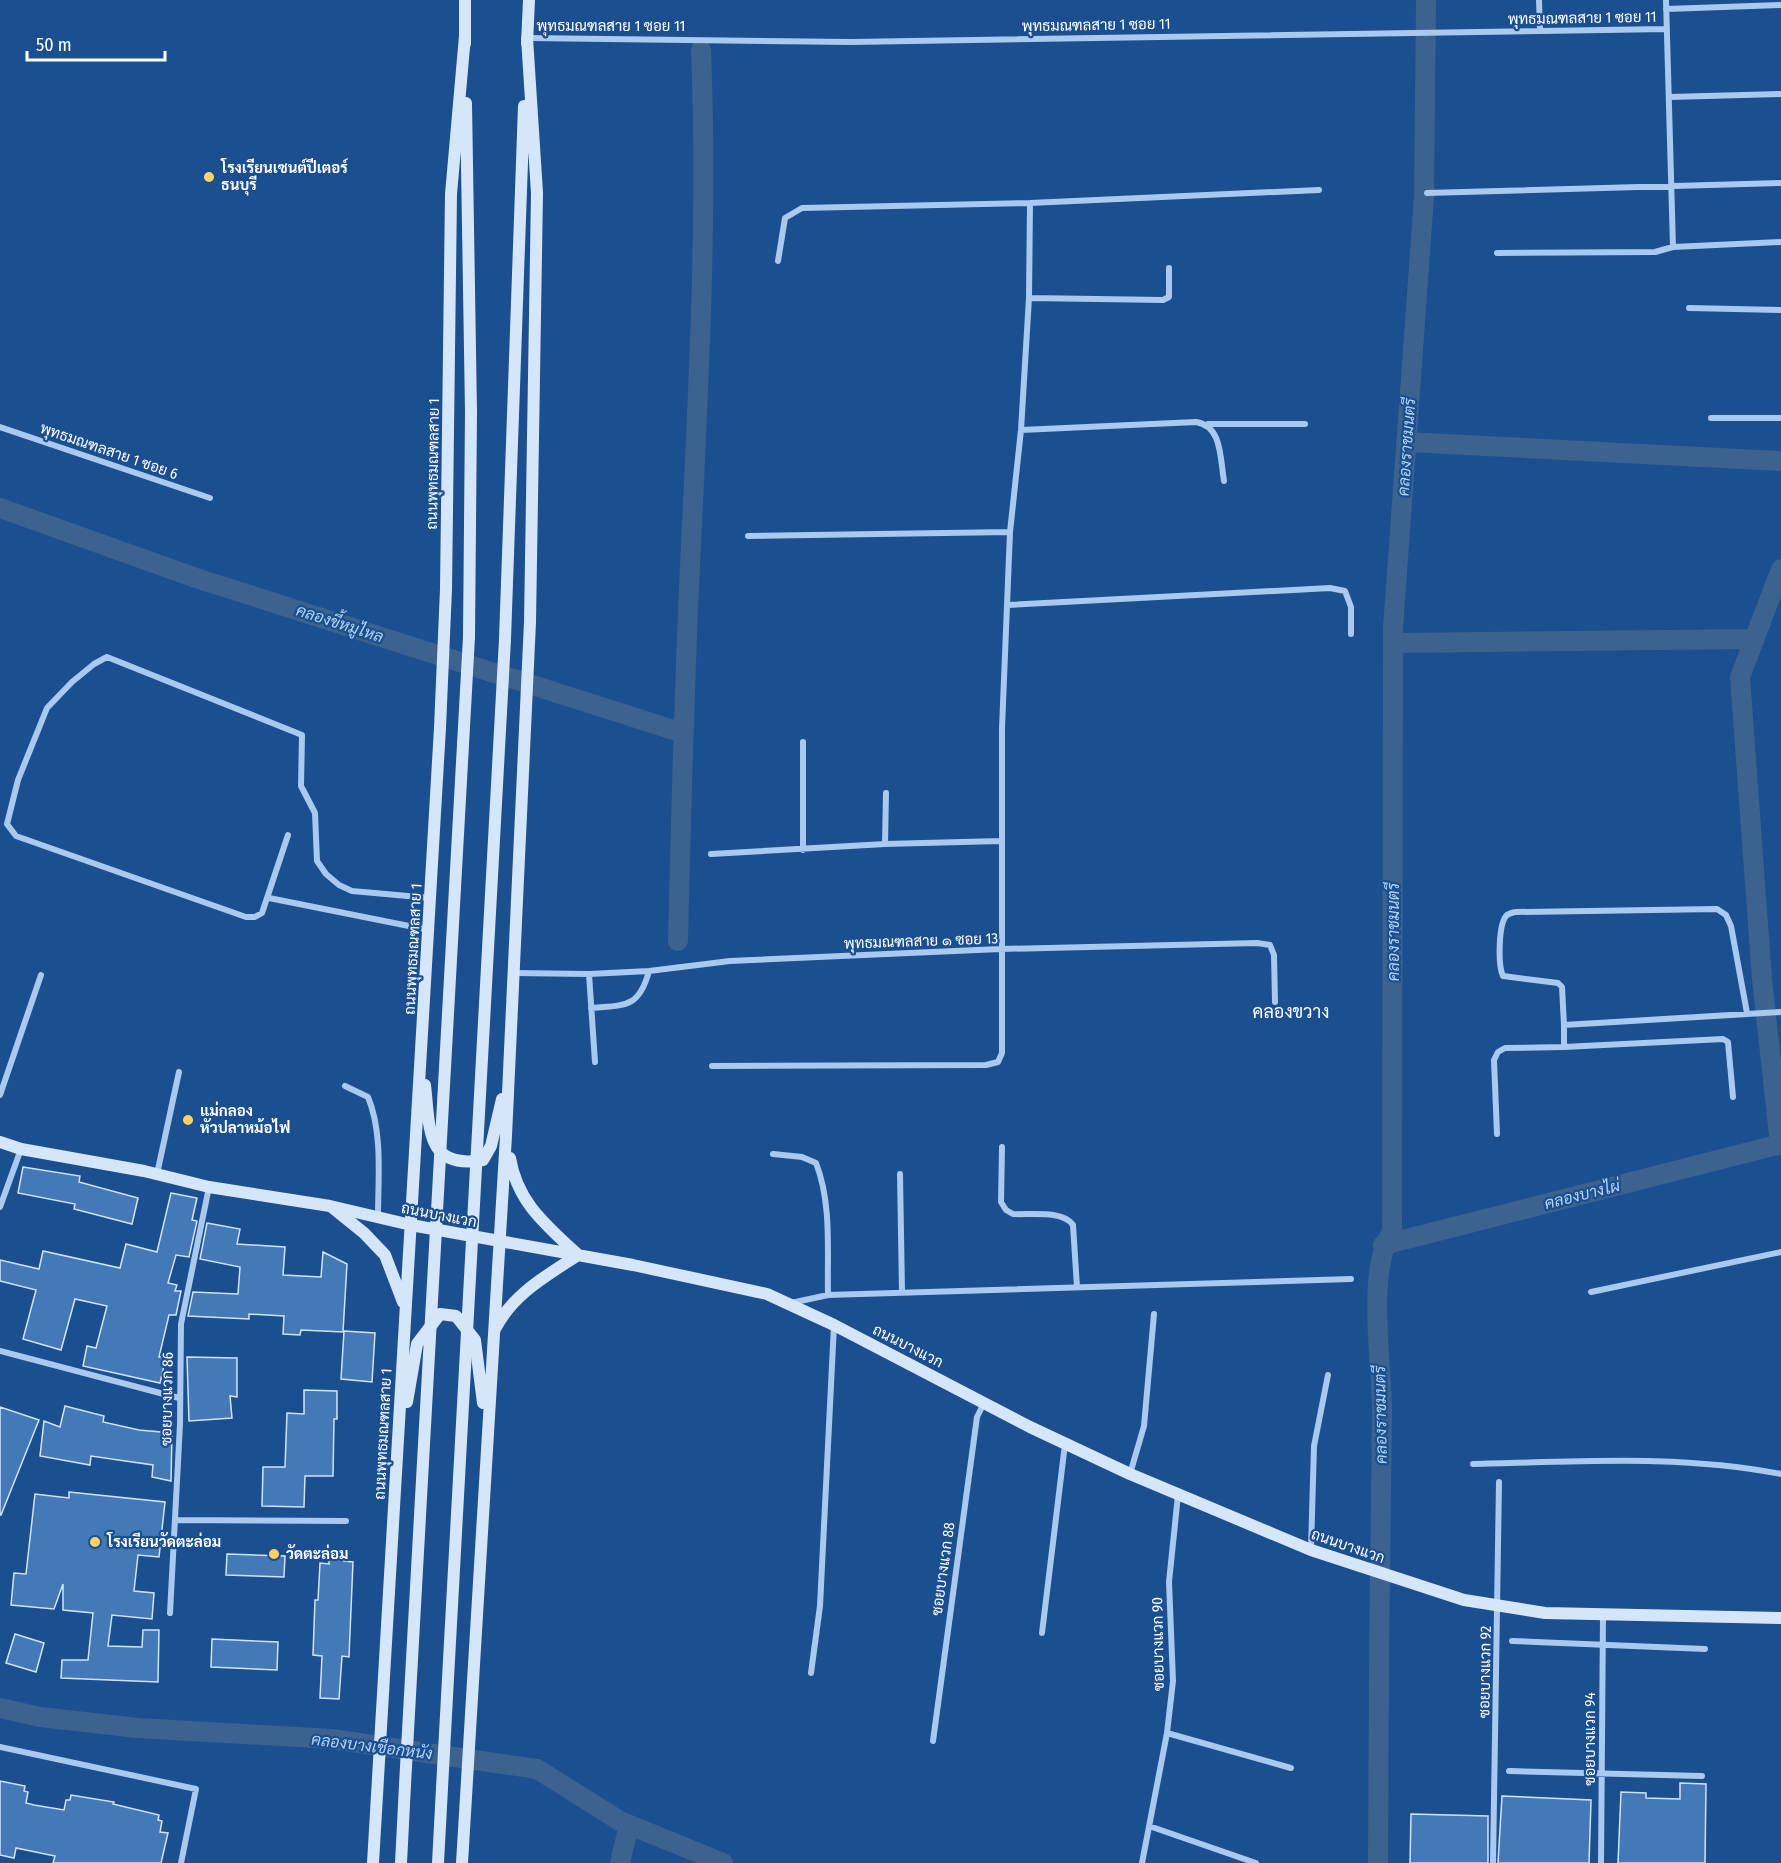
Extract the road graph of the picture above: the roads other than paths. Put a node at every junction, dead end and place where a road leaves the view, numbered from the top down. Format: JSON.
{"nodes":[{"id":1,"x":465,"y":0,"type":"edge"},
{"id":2,"x":529,"y":0,"type":"edge"},
{"id":3,"x":1539,"y":0,"type":"edge"},
{"id":4,"x":1666,"y":0,"type":"edge"},
{"id":5,"x":1781,"y":5,"type":"edge"},
{"id":6,"x":1666,"y":9,"type":"junction"},
{"id":7,"x":1540,"y":29,"type":"junction"},
{"id":8,"x":1666,"y":29,"type":"junction"},
{"id":9,"x":465,"y":36,"type":"junction"},
{"id":10,"x":527,"y":38,"type":"junction"},
{"id":11,"x":1781,"y":94,"type":"edge"},
{"id":12,"x":1669,"y":97,"type":"junction"},
{"id":13,"x":1781,"y":183,"type":"edge"},
{"id":14,"x":1673,"y":185,"type":"junction"},
{"id":15,"x":1319,"y":190,"type":"dead end"},
{"id":16,"x":1427,"y":193,"type":"dead end"},
{"id":17,"x":1030,"y":203,"type":"junction"},
{"id":18,"x":1781,"y":242,"type":"edge"},
{"id":19,"x":1673,"y":247,"type":"junction"},
{"id":20,"x":1497,"y":254,"type":"dead end"},
{"id":21,"x":778,"y":261,"type":"dead end"},
{"id":22,"x":1169,"y":268,"type":"dead end"},
{"id":23,"x":1029,"y":298,"type":"junction"},
{"id":24,"x":1689,"y":308,"type":"dead end"},
{"id":25,"x":1781,"y":310,"type":"edge"},
{"id":26,"x":1711,"y":418,"type":"dead end"},
{"id":27,"x":1781,"y":418,"type":"edge"},
{"id":28,"x":1208,"y":424,"type":"junction"},
{"id":29,"x":1305,"y":424,"type":"dead end"},
{"id":30,"x":0,"y":427,"type":"edge"},
{"id":31,"x":1021,"y":430,"type":"junction"},
{"id":32,"x":1224,"y":481,"type":"dead end"},
{"id":33,"x":210,"y":498,"type":"dead end"},
{"id":34,"x":1010,"y":531,"type":"junction"},
{"id":35,"x":748,"y":536,"type":"dead end"},
{"id":36,"x":1008,"y":605,"type":"junction"},
{"id":37,"x":1351,"y":634,"type":"dead end"},
{"id":38,"x":803,"y":742,"type":"dead end"},
{"id":39,"x":886,"y":793,"type":"dead end"},
{"id":40,"x":288,"y":835,"type":"dead end"},
{"id":41,"x":1000,"y":842,"type":"junction"},
{"id":42,"x":885,"y":844,"type":"junction"},
{"id":43,"x":803,"y":850,"type":"junction"},
{"id":44,"x":711,"y":854,"type":"dead end"},
{"id":45,"x":269,"y":898,"type":"junction"},
{"id":46,"x":430,"y":898,"type":"junction"},
{"id":47,"x":429,"y":930,"type":"junction"},
{"id":48,"x":1000,"y":949,"type":"junction"},
{"id":49,"x":649,"y":971,"type":"junction"},
{"id":50,"x":514,"y":973,"type":"junction"},
{"id":51,"x":590,"y":974,"type":"junction"},
{"id":52,"x":41,"y":975,"type":"dead end"},
{"id":53,"x":1275,"y":1002,"type":"dead end"},
{"id":54,"x":591,"y":1008,"type":"junction"},
{"id":55,"x":1777,"y":1012,"type":"edge"},
{"id":56,"x":1750,"y":1013,"type":"junction"},
{"id":57,"x":1564,"y":1025,"type":"junction"},
{"id":58,"x":1564,"y":1047,"type":"junction"},
{"id":59,"x":422,"y":1056,"type":"junction"},
{"id":60,"x":595,"y":1062,"type":"dead end"},
{"id":61,"x":712,"y":1066,"type":"dead end"},
{"id":62,"x":179,"y":1072,"type":"dead end"},
{"id":63,"x":509,"y":1072,"type":"junction"},
{"id":64,"x":345,"y":1086,"type":"dead end"},
{"id":65,"x":0,"y":1095,"type":"edge"},
{"id":66,"x":1733,"y":1097,"type":"dead end"},
{"id":67,"x":1497,"y":1134,"type":"dead end"},
{"id":68,"x":506,"y":1136,"type":"junction"},
{"id":69,"x":0,"y":1142,"type":"edge"},
{"id":70,"x":1002,"y":1147,"type":"dead end"},
{"id":71,"x":21,"y":1149,"type":"junction"},
{"id":72,"x":773,"y":1154,"type":"dead end"},
{"id":73,"x":157,"y":1174,"type":"junction"},
{"id":74,"x":900,"y":1174,"type":"dead end"},
{"id":75,"x":209,"y":1187,"type":"junction"},
{"id":76,"x":330,"y":1206,"type":"junction"},
{"id":77,"x":0,"y":1207,"type":"edge"},
{"id":78,"x":378,"y":1217,"type":"junction"},
{"id":79,"x":411,"y":1225,"type":"junction"},
{"id":80,"x":499,"y":1241,"type":"junction"},
{"id":81,"x":1781,"y":1252,"type":"edge"},
{"id":82,"x":578,"y":1255,"type":"junction"},
{"id":83,"x":1351,"y":1279,"type":"dead end"},
{"id":84,"x":1077,"y":1287,"type":"junction"},
{"id":85,"x":902,"y":1292,"type":"junction"},
{"id":86,"x":1591,"y":1292,"type":"dead end"},
{"id":87,"x":828,"y":1295,"type":"junction"},
{"id":88,"x":789,"y":1303,"type":"junction"},
{"id":89,"x":405,"y":1309,"type":"junction"},
{"id":90,"x":1154,"y":1314,"type":"dead end"},
{"id":91,"x":834,"y":1325,"type":"junction"},
{"id":92,"x":493,"y":1333,"type":"junction"},
{"id":93,"x":0,"y":1351,"type":"edge"},
{"id":94,"x":1328,"y":1375,"type":"dead end"},
{"id":95,"x":179,"y":1398,"type":"junction"},
{"id":96,"x":984,"y":1403,"type":"junction"},
{"id":97,"x":487,"y":1434,"type":"junction"},
{"id":98,"x":1065,"y":1443,"type":"junction"},
{"id":99,"x":396,"y":1462,"type":"junction"},
{"id":100,"x":1473,"y":1464,"type":"dead end"},
{"id":101,"x":1130,"y":1474,"type":"junction"},
{"id":102,"x":1781,"y":1474,"type":"edge"},
{"id":103,"x":1499,"y":1482,"type":"dead end"},
{"id":104,"x":1178,"y":1495,"type":"junction"},
{"id":105,"x":175,"y":1520,"type":"junction"},
{"id":106,"x":345,"y":1521,"type":"dead end"},
{"id":107,"x":1311,"y":1550,"type":"junction"},
{"id":108,"x":1499,"y":1607,"type":"junction"},
{"id":109,"x":170,"y":1613,"type":"dead end"},
{"id":110,"x":1603,"y":1615,"type":"junction"},
{"id":111,"x":1781,"y":1618,"type":"edge"},
{"id":112,"x":1042,"y":1634,"type":"dead end"},
{"id":113,"x":1512,"y":1641,"type":"dead end"},
{"id":114,"x":1603,"y":1646,"type":"junction"},
{"id":115,"x":1705,"y":1649,"type":"dead end"},
{"id":116,"x":811,"y":1673,"type":"dead end"},
{"id":117,"x":1167,"y":1732,"type":"junction"},
{"id":118,"x":933,"y":1741,"type":"dead end"},
{"id":119,"x":0,"y":1747,"type":"edge"},
{"id":120,"x":1291,"y":1768,"type":"dead end"},
{"id":121,"x":1509,"y":1771,"type":"dead end"},
{"id":122,"x":1602,"y":1773,"type":"junction"},
{"id":123,"x":1702,"y":1776,"type":"dead end"},
{"id":124,"x":1149,"y":1826,"type":"junction"},
{"id":125,"x":181,"y":1863,"type":"edge"},
{"id":126,"x":373,"y":1863,"type":"edge"},
{"id":127,"x":401,"y":1863,"type":"edge"},
{"id":128,"x":438,"y":1863,"type":"edge"},
{"id":129,"x":462,"y":1863,"type":"edge"},
{"id":130,"x":1142,"y":1863,"type":"edge"},
{"id":131,"x":1256,"y":1863,"type":"edge"},
{"id":132,"x":1493,"y":1863,"type":"edge"},
{"id":133,"x":1601,"y":1863,"type":"edge"}],
"edges":[{"from":1,"to":9,"type":"main road","name":"ถนนพุทธมณฑลสาย 1"},
{"from":2,"to":10,"type":"main road"},
{"from":3,"to":7,"type":"street"},
{"from":4,"to":6,"type":"street"},
{"from":5,"to":6,"type":"street"},
{"from":6,"to":8,"type":"street"},
{"from":7,"to":8,"type":"street","name":"พุทธมณฑลสาย 1 ซอย 11"},
{"from":7,"to":10,"type":"street","name":"พุทธมณฑลสาย 1 ซอย 11"},
{"from":8,"to":12,"type":"street"},
{"from":9,"to":46,"type":"main road","name":"ถนนพุทธมณฑลสาย 1"},
{"from":9,"to":127,"type":"main road","name":"ถนนพุทธมณฑลสาย 1","bridge":true},
{"from":10,"to":50,"type":"main road"},
{"from":10,"to":128,"type":"main road","bridge":true},
{"from":11,"to":12,"type":"street"},
{"from":12,"to":14,"type":"street"},
{"from":13,"to":14,"type":"street"},
{"from":14,"to":16,"type":"street"},
{"from":14,"to":19,"type":"street"},
{"from":15,"to":17,"type":"street"},
{"from":17,"to":21,"type":"street"},
{"from":17,"to":23,"type":"street"},
{"from":18,"to":19,"type":"street"},
{"from":19,"to":20,"type":"street"},
{"from":22,"to":23,"type":"street"},
{"from":23,"to":31,"type":"street"},
{"from":24,"to":25,"type":"street"},
{"from":26,"to":27,"type":"street"},
{"from":28,"to":29,"type":"street"},
{"from":28,"to":31,"type":"street"},
{"from":28,"to":32,"type":"street"},
{"from":30,"to":33,"type":"street","name":"พุทธมณฑลสาย 1 ซอย 6"},
{"from":31,"to":34,"type":"street"},
{"from":34,"to":35,"type":"street"},
{"from":34,"to":36,"type":"street"},
{"from":36,"to":37,"type":"street"},
{"from":36,"to":41,"type":"street"},
{"from":38,"to":43,"type":"street"},
{"from":39,"to":42,"type":"street"},
{"from":40,"to":45,"type":"street"},
{"from":41,"to":42,"type":"street"},
{"from":41,"to":48,"type":"street"},
{"from":42,"to":43,"type":"street"},
{"from":43,"to":44,"type":"street"},
{"from":45,"to":46,"type":"street"},
{"from":45,"to":47,"type":"street"},
{"from":46,"to":47,"type":"main road","name":"ถนนพุทธมณฑลสาย 1"},
{"from":47,"to":59,"type":"main road","name":"ถนนพุทธมณฑลสาย 1"},
{"from":48,"to":49,"type":"street","name":"พุทธมณฑลสาย ๑ ซอย 13"},
{"from":48,"to":53,"type":"street","name":"พุทธมณฑลสาย ๑ ซอย 13"},
{"from":48,"to":61,"type":"street"},
{"from":49,"to":51,"type":"street","name":"พุทธมณฑลสาย ๑ ซอย 13"},
{"from":49,"to":54,"type":"street"},
{"from":50,"to":51,"type":"street","name":"พุทธมณฑลสาย ๑ ซอย 13"},
{"from":50,"to":63,"type":"main road"},
{"from":51,"to":54,"type":"street"},
{"from":52,"to":65,"type":"street"},
{"from":54,"to":60,"type":"street"},
{"from":55,"to":56,"type":"street"},
{"from":56,"to":57,"type":"street"},
{"from":56,"to":57,"type":"street"},
{"from":57,"to":58,"type":"street"},
{"from":58,"to":66,"type":"street"},
{"from":58,"to":67,"type":"street"},
{"from":59,"to":63,"type":"main road"},
{"from":59,"to":79,"type":"main road","name":"ถนนพุทธมณฑลสาย 1"},
{"from":62,"to":73,"type":"street"},
{"from":63,"to":68,"type":"main road"},
{"from":64,"to":78,"type":"street"},
{"from":68,"to":80,"type":"main road"},
{"from":68,"to":82,"type":"main road"},
{"from":69,"to":71,"type":"main road","name":"ถนนบางแวก"},
{"from":70,"to":84,"type":"street"},
{"from":71,"to":73,"type":"main road","name":"ถนนบางแวก"},
{"from":71,"to":77,"type":"street"},
{"from":72,"to":87,"type":"street"},
{"from":73,"to":75,"type":"main road","name":"ถนนบางแวก"},
{"from":74,"to":85,"type":"street"},
{"from":75,"to":76,"type":"main road","name":"ถนนบางแวก"},
{"from":75,"to":95,"type":"street","name":"ซอยบางแวก 86"},
{"from":76,"to":78,"type":"main road","name":"ถนนบางแวก"},
{"from":76,"to":89,"type":"main road"},
{"from":78,"to":79,"type":"main road","name":"ถนนบางแวก"},
{"from":79,"to":80,"type":"main road","name":"ถนนบางแวก"},
{"from":79,"to":89,"type":"main road","name":"ถนนพุทธมณฑลสาย 1"},
{"from":80,"to":82,"type":"main road","name":"ถนนบางแวก"},
{"from":80,"to":92,"type":"main road"},
{"from":81,"to":86,"type":"street"},
{"from":82,"to":88,"type":"main road","name":"ถนนบางแวก"},
{"from":82,"to":92,"type":"main road"},
{"from":83,"to":84,"type":"street"},
{"from":84,"to":85,"type":"street"},
{"from":85,"to":87,"type":"street"},
{"from":87,"to":88,"type":"street"},
{"from":88,"to":91,"type":"main road","name":"ถนนบางแวก"},
{"from":89,"to":99,"type":"main road","name":"ถนนพุทธมณฑลสาย 1"},
{"from":90,"to":101,"type":"street"},
{"from":91,"to":96,"type":"main road","name":"ถนนบางแวก"},
{"from":91,"to":116,"type":"street"},
{"from":92,"to":97,"type":"main road"},
{"from":93,"to":95,"type":"street"},
{"from":94,"to":107,"type":"street"},
{"from":95,"to":105,"type":"street","name":"ซอยบางแวก 86"},
{"from":96,"to":98,"type":"main road","name":"ถนนบางแวก"},
{"from":96,"to":118,"type":"street","name":"ซอยบางแวก 88"},
{"from":97,"to":99,"type":"main road"},
{"from":97,"to":129,"type":"main road"},
{"from":98,"to":101,"type":"main road","name":"ถนนบางแวก"},
{"from":98,"to":112,"type":"street"},
{"from":99,"to":126,"type":"main road","name":"ถนนพุทธมณฑลสาย 1"},
{"from":100,"to":102,"type":"street"},
{"from":101,"to":104,"type":"main road","name":"ถนนบางแวก"},
{"from":103,"to":108,"type":"street","name":"ซอยบางแวก 92"},
{"from":104,"to":107,"type":"main road","name":"ถนนบางแวก"},
{"from":104,"to":117,"type":"street","name":"ซอยบางแวก 90"},
{"from":105,"to":106,"type":"street"},
{"from":105,"to":109,"type":"street","name":"ซอยบางแวก 86"},
{"from":107,"to":108,"type":"main road","name":"ถนนบางแวก"},
{"from":108,"to":110,"type":"main road","name":"ถนนบางแวก"},
{"from":108,"to":132,"type":"street","name":"ซอยบางแวก 92"},
{"from":110,"to":111,"type":"main road","name":"ถนนบางแวก"},
{"from":110,"to":114,"type":"street","name":"ซอยบางแวก 94"},
{"from":113,"to":114,"type":"street"},
{"from":114,"to":115,"type":"street"},
{"from":114,"to":122,"type":"street","name":"ซอยบางแวก 94"},
{"from":117,"to":120,"type":"street"},
{"from":117,"to":124,"type":"street","name":"ซอยบางแวก 90"},
{"from":119,"to":125,"type":"street"},
{"from":121,"to":122,"type":"street"},
{"from":122,"to":123,"type":"street"},
{"from":122,"to":133,"type":"street","name":"ซอยบางแวก 94"},
{"from":124,"to":130,"type":"street","name":"ซอยบางแวก 90"},
{"from":124,"to":131,"type":"street"}]}
